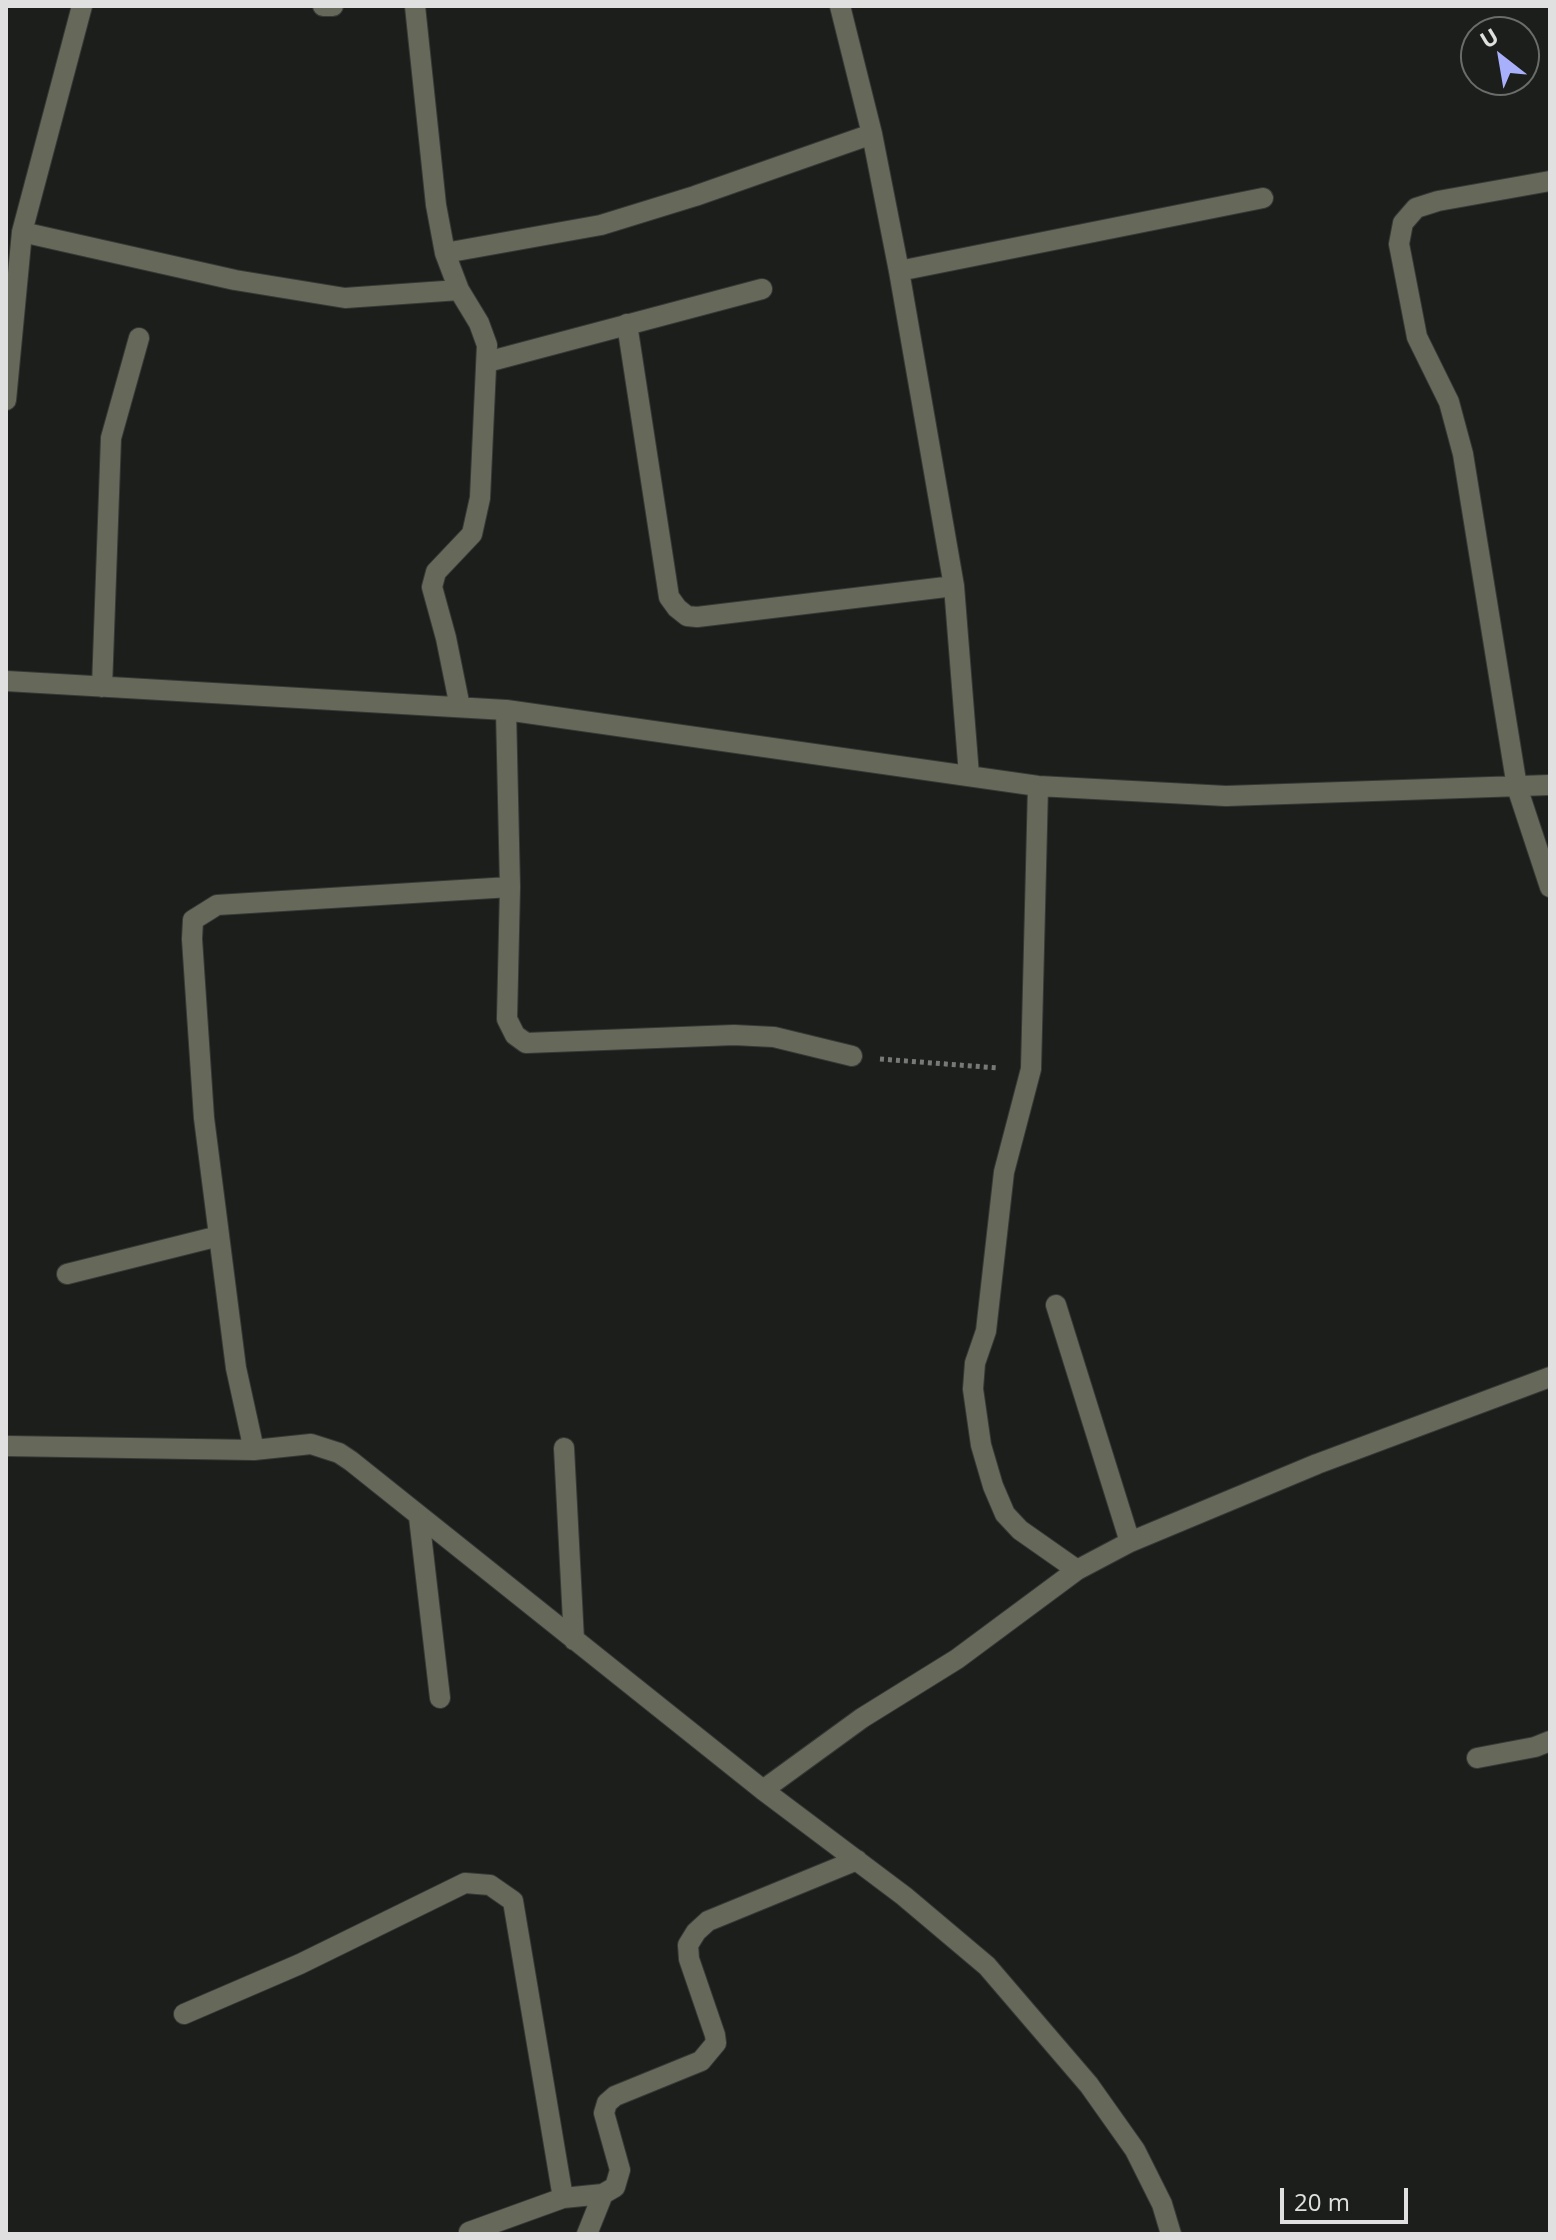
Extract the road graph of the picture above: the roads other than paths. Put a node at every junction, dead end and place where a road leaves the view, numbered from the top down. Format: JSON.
{"nodes":[{"id":1,"x":82,"y":6,"type":"edge"},
{"id":2,"x":323,"y":6,"type":"edge"},
{"id":3,"x":333,"y":6,"type":"edge"},
{"id":4,"x":415,"y":6,"type":"edge"},
{"id":5,"x":840,"y":6,"type":"edge"},
{"id":6,"x":872,"y":134,"type":"junction"},
{"id":7,"x":1550,"y":181,"type":"edge"},
{"id":8,"x":1263,"y":198,"type":"dead end"},
{"id":9,"x":22,"y":232,"type":"junction"},
{"id":10,"x":445,"y":253,"type":"junction"},
{"id":11,"x":899,"y":271,"type":"junction"},
{"id":12,"x":762,"y":289,"type":"dead end"},
{"id":13,"x":459,"y":290,"type":"junction"},
{"id":14,"x":627,"y":324,"type":"junction"},
{"id":15,"x":139,"y":338,"type":"dead end"},
{"id":16,"x":487,"y":362,"type":"junction"},
{"id":17,"x":6,"y":400,"type":"edge"},
{"id":18,"x":954,"y":586,"type":"junction"},
{"id":19,"x":6,"y":681,"type":"edge"},
{"id":20,"x":102,"y":687,"type":"junction"},
{"id":21,"x":460,"y":707,"type":"junction"},
{"id":22,"x":506,"y":710,"type":"junction"},
{"id":23,"x":969,"y":775,"type":"junction"},
{"id":24,"x":1550,"y":785,"type":"edge"},
{"id":25,"x":1038,"y":786,"type":"junction"},
{"id":26,"x":1517,"y":787,"type":"junction"},
{"id":27,"x":510,"y":887,"type":"junction"},
{"id":28,"x":1550,"y":887,"type":"edge"},
{"id":29,"x":852,"y":1056,"type":"road end"},
{"id":30,"x":219,"y":1236,"type":"junction"},
{"id":31,"x":67,"y":1274,"type":"dead end"},
{"id":32,"x":1056,"y":1305,"type":"dead end"},
{"id":33,"x":1548,"y":1385,"type":"edge"},
{"id":34,"x":6,"y":1446,"type":"edge"},
{"id":35,"x":564,"y":1448,"type":"dead end"},
{"id":36,"x":254,"y":1450,"type":"junction"},
{"id":37,"x":419,"y":1517,"type":"junction"},
{"id":38,"x":1130,"y":1542,"type":"junction"},
{"id":39,"x":1077,"y":1570,"type":"junction"},
{"id":40,"x":574,"y":1640,"type":"junction"},
{"id":41,"x":440,"y":1698,"type":"dead end"},
{"id":42,"x":1550,"y":1741,"type":"edge"},
{"id":43,"x":1477,"y":1758,"type":"dead end"},
{"id":44,"x":763,"y":1790,"type":"junction"},
{"id":45,"x":857,"y":1860,"type":"junction"},
{"id":46,"x":184,"y":2014,"type":"dead end"},
{"id":47,"x":603,"y":2194,"type":"junction"},
{"id":48,"x":563,"y":2198,"type":"junction"},
{"id":49,"x":469,"y":2232,"type":"edge"},
{"id":50,"x":587,"y":2234,"type":"edge"},
{"id":51,"x":1171,"y":2234,"type":"edge"}],
"edges":[{"from":1,"to":9,"type":"street"},
{"from":2,"to":3,"type":"street"},
{"from":4,"to":10,"type":"street"},
{"from":5,"to":6,"type":"street"},
{"from":6,"to":10,"type":"street"},
{"from":6,"to":11,"type":"street"},
{"from":7,"to":26,"type":"street"},
{"from":8,"to":11,"type":"street"},
{"from":9,"to":13,"type":"street"},
{"from":9,"to":17,"type":"street"},
{"from":10,"to":13,"type":"street"},
{"from":11,"to":18,"type":"street"},
{"from":12,"to":14,"type":"street"},
{"from":13,"to":16,"type":"street"},
{"from":14,"to":16,"type":"street"},
{"from":14,"to":18,"type":"street"},
{"from":15,"to":20,"type":"street"},
{"from":16,"to":21,"type":"street"},
{"from":18,"to":23,"type":"street"},
{"from":19,"to":20,"type":"street"},
{"from":20,"to":21,"type":"street"},
{"from":21,"to":22,"type":"street"},
{"from":22,"to":23,"type":"street"},
{"from":22,"to":27,"type":"street"},
{"from":23,"to":25,"type":"street"},
{"from":24,"to":26,"type":"street"},
{"from":25,"to":26,"type":"street"},
{"from":25,"to":39,"type":"street"},
{"from":26,"to":28,"type":"street"},
{"from":27,"to":29,"type":"street"},
{"from":27,"to":30,"type":"street"},
{"from":30,"to":31,"type":"street"},
{"from":30,"to":36,"type":"street"},
{"from":32,"to":38,"type":"street"},
{"from":33,"to":38,"type":"street"},
{"from":34,"to":36,"type":"street"},
{"from":35,"to":40,"type":"street"},
{"from":36,"to":37,"type":"street"},
{"from":37,"to":40,"type":"street"},
{"from":37,"to":41,"type":"street"},
{"from":38,"to":39,"type":"street"},
{"from":39,"to":44,"type":"street"},
{"from":40,"to":44,"type":"street"},
{"from":42,"to":43,"type":"street"},
{"from":44,"to":45,"type":"street"},
{"from":45,"to":47,"type":"street"},
{"from":45,"to":51,"type":"street"},
{"from":46,"to":48,"type":"street"},
{"from":47,"to":48,"type":"street"},
{"from":47,"to":50,"type":"street"},
{"from":48,"to":49,"type":"street"}]}
